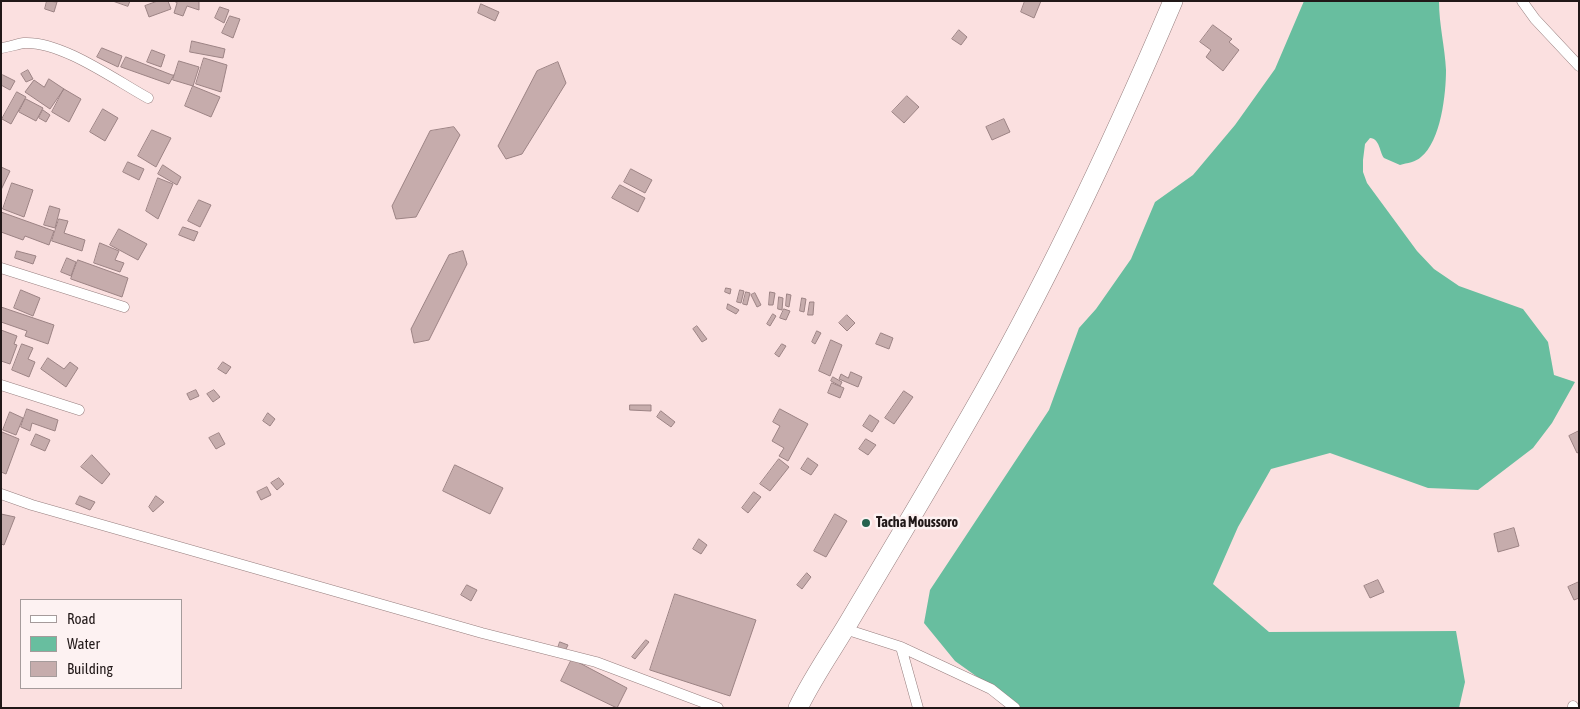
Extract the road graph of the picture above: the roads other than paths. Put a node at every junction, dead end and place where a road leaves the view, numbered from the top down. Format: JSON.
{"nodes":[{"id":1,"x":1173,"y":1,"type":"edge"},
{"id":2,"x":1522,"y":1,"type":"edge"},
{"id":3,"x":1,"y":48,"type":"edge"},
{"id":4,"x":1579,"y":66,"type":"edge"},
{"id":5,"x":148,"y":98,"type":"dead end"},
{"id":6,"x":1,"y":268,"type":"edge"},
{"id":7,"x":124,"y":307,"type":"dead end"},
{"id":8,"x":1,"y":385,"type":"edge"},
{"id":9,"x":79,"y":410,"type":"dead end"},
{"id":10,"x":1,"y":494,"type":"edge"},
{"id":11,"x":845,"y":629,"type":"junction"},
{"id":12,"x":901,"y":647,"type":"junction"},
{"id":13,"x":813,"y":678,"type":"junction"},
{"id":14,"x":718,"y":708,"type":"edge"},
{"id":15,"x":785,"y":708,"type":"edge"},
{"id":16,"x":798,"y":708,"type":"edge"},
{"id":17,"x":918,"y":708,"type":"edge"},
{"id":18,"x":1015,"y":708,"type":"edge"}],
"edges":[{"from":1,"to":11,"type":"highway"},
{"from":2,"to":4,"type":"street"},
{"from":3,"to":5,"type":"street"},
{"from":6,"to":7,"type":"street"},
{"from":8,"to":9,"type":"street"},
{"from":10,"to":14,"type":"street"},
{"from":11,"to":12,"type":"street"},
{"from":11,"to":13,"type":"highway"},
{"from":12,"to":17,"type":"street"},
{"from":12,"to":18,"type":"street"},
{"from":13,"to":15,"type":"highway"},
{"from":13,"to":16,"type":"highway"}]}
